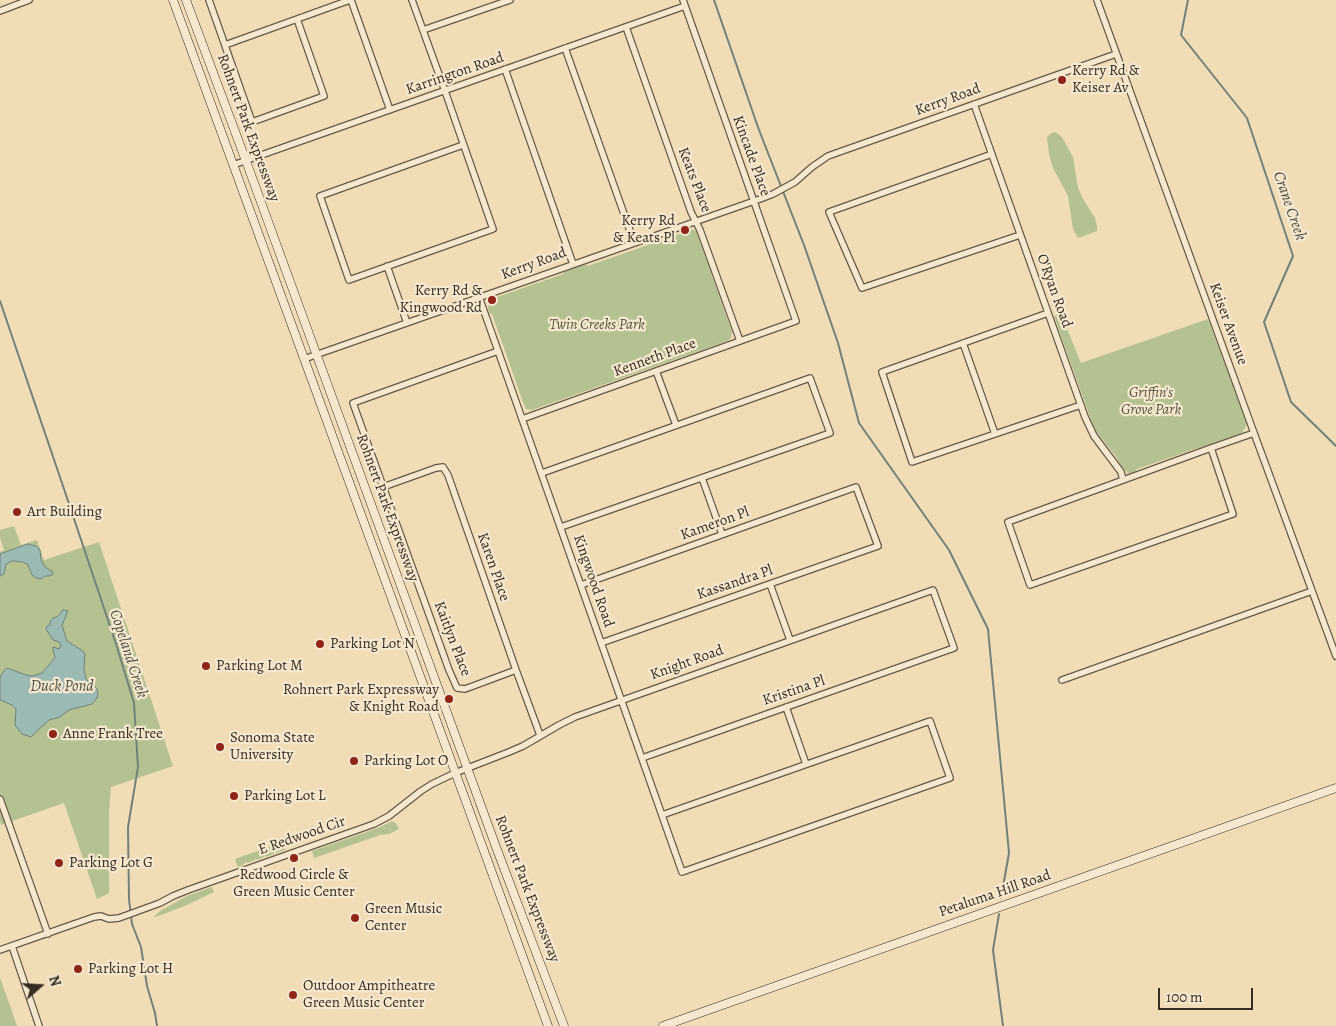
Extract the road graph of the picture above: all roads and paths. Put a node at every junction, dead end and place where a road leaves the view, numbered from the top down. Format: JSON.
{"nodes":[{"id":1,"x":29,"y":0,"type":"edge"},
{"id":2,"x":173,"y":0,"type":"edge"},
{"id":3,"x":186,"y":0,"type":"edge"},
{"id":4,"x":209,"y":0,"type":"edge"},
{"id":5,"x":351,"y":0,"type":"edge"},
{"id":6,"x":412,"y":0,"type":"edge"},
{"id":7,"x":510,"y":0,"type":"edge"},
{"id":8,"x":1097,"y":0,"type":"edge"},
{"id":9,"x":684,"y":3,"type":"edge"},
{"id":10,"x":0,"y":11,"type":"edge"},
{"id":11,"x":297,"y":19,"type":"junction"},
{"id":12,"x":626,"y":27,"type":"junction"},
{"id":13,"x":423,"y":30,"type":"junction"},
{"id":14,"x":225,"y":45,"type":"junction"},
{"id":15,"x":565,"y":48,"type":"junction"},
{"id":16,"x":1116,"y":54,"type":"junction"},
{"id":17,"x":505,"y":69,"type":"junction"},
{"id":18,"x":445,"y":91,"type":"junction"},
{"id":19,"x":974,"y":104,"type":"junction"},
{"id":20,"x":390,"y":110,"type":"junction"},
{"id":21,"x":463,"y":145,"type":"junction"},
{"id":22,"x":992,"y":154,"type":"junction"},
{"id":23,"x":246,"y":161,"type":"junction"},
{"id":24,"x":233,"y":165,"type":"junction"},
{"id":25,"x":754,"y":201,"type":"junction"},
{"id":26,"x":696,"y":221,"type":"junction"},
{"id":27,"x":1020,"y":234,"type":"junction"},
{"id":28,"x":634,"y":242,"type":"junction"},
{"id":29,"x":573,"y":264,"type":"junction"},
{"id":30,"x":387,"y":266,"type":"junction"},
{"id":31,"x":479,"y":297,"type":"junction"},
{"id":32,"x":1048,"y":313,"type":"junction"},
{"id":33,"x":796,"y":321,"type":"joint"},
{"id":34,"x":407,"y":323,"type":"junction"},
{"id":35,"x":740,"y":341,"type":"junction"},
{"id":36,"x":963,"y":343,"type":"junction"},
{"id":37,"x":498,"y":351,"type":"junction"},
{"id":38,"x":316,"y":355,"type":"junction"},
{"id":39,"x":304,"y":359,"type":"junction"},
{"id":40,"x":656,"y":371,"type":"junction"},
{"id":41,"x":1081,"y":405,"type":"junction"},
{"id":42,"x":522,"y":419,"type":"junction"},
{"id":43,"x":676,"y":426,"type":"junction"},
{"id":44,"x":1254,"y":433,"type":"junction"},
{"id":45,"x":994,"y":434,"type":"junction"},
{"id":46,"x":1211,"y":448,"type":"junction"},
{"id":47,"x":542,"y":473,"type":"junction"},
{"id":48,"x":702,"y":478,"type":"junction"},
{"id":49,"x":1124,"y":480,"type":"junction"},
{"id":50,"x":383,"y":488,"type":"junction"},
{"id":51,"x":561,"y":527,"type":"junction"},
{"id":52,"x":722,"y":534,"type":"junction"},
{"id":53,"x":878,"y":546,"type":"joint"},
{"id":54,"x":770,"y":584,"type":"junction"},
{"id":55,"x":581,"y":585,"type":"junction"},
{"id":56,"x":1312,"y":591,"type":"junction"},
{"id":57,"x":790,"y":640,"type":"junction"},
{"id":58,"x":601,"y":642,"type":"junction"},
{"id":59,"x":954,"y":648,"type":"joint"},
{"id":60,"x":1336,"y":656,"type":"edge"},
{"id":61,"x":516,"y":670,"type":"junction"},
{"id":62,"x":1062,"y":680,"type":"dead end"},
{"id":63,"x":621,"y":700,"type":"junction"},
{"id":64,"x":786,"y":707,"type":"junction"},
{"id":65,"x":540,"y":735,"type":"junction"},
{"id":66,"x":642,"y":758,"type":"junction"},
{"id":67,"x":806,"y":764,"type":"junction"},
{"id":68,"x":467,"y":768,"type":"junction"},
{"id":69,"x":456,"y":773,"type":"junction"},
{"id":70,"x":1336,"y":788,"type":"edge"},
{"id":71,"x":0,"y":799,"type":"edge"},
{"id":72,"x":662,"y":815,"type":"junction"},
{"id":73,"x":48,"y":934,"type":"junction"},
{"id":74,"x":12,"y":946,"type":"junction"},
{"id":75,"x":0,"y":950,"type":"edge"},
{"id":76,"x":39,"y":1026,"type":"edge"},
{"id":77,"x":548,"y":1026,"type":"edge"},
{"id":78,"x":564,"y":1026,"type":"edge"},
{"id":79,"x":663,"y":1026,"type":"edge"}],
"edges":[{"from":1,"to":10,"type":"street"},
{"from":2,"to":24,"type":"main road","name":"Rohnert Park Expressway"},
{"from":3,"to":23,"type":"main road","name":"Rohnert Park Expressway"},
{"from":4,"to":14,"type":"street"},
{"from":5,"to":11,"type":"street"},
{"from":5,"to":20,"type":"street"},
{"from":6,"to":13,"type":"street"},
{"from":7,"to":13,"type":"street"},
{"from":8,"to":16,"type":"street","name":"Keiser Avenue"},
{"from":9,"to":12,"type":"street","name":"Karrington Road"},
{"from":9,"to":25,"type":"street","name":"Kincade Place"},
{"from":11,"to":14,"type":"street"},
{"from":11,"to":14,"type":"street"},
{"from":12,"to":15,"type":"street","name":"Karrington Road"},
{"from":12,"to":26,"type":"street","name":"Keats Place"},
{"from":13,"to":18,"type":"street"},
{"from":15,"to":17,"type":"street","name":"Karrington Road"},
{"from":15,"to":28,"type":"street"},
{"from":16,"to":19,"type":"street","name":"Kerry Road"},
{"from":16,"to":44,"type":"street","name":"Keiser Avenue"},
{"from":17,"to":18,"type":"street","name":"Karrington Road"},
{"from":17,"to":29,"type":"street"},
{"from":18,"to":20,"type":"street","name":"Karrington Road"},
{"from":18,"to":21,"type":"street"},
{"from":19,"to":22,"type":"street","name":"O'Ryan Road"},
{"from":19,"to":25,"type":"street","name":"Kerry Road"},
{"from":20,"to":23,"type":"street","name":"Karrington Road"},
{"from":21,"to":30,"type":"street"},
{"from":21,"to":30,"type":"street"},
{"from":22,"to":27,"type":"street","name":"O'Ryan Road"},
{"from":22,"to":27,"type":"street"},
{"from":23,"to":24,"type":"street","name":"Karrington Road"},
{"from":23,"to":38,"type":"main road","name":"Rohnert Park Expressway"},
{"from":24,"to":39,"type":"main road","name":"Rohnert Park Expressway"},
{"from":25,"to":26,"type":"street","name":"Kerry Road"},
{"from":25,"to":33,"type":"street","name":"Kincade Place"},
{"from":26,"to":28,"type":"street","name":"Kerry Road"},
{"from":26,"to":35,"type":"street","name":"Keats Place"},
{"from":27,"to":32,"type":"street","name":"O'Ryan Road"},
{"from":28,"to":29,"type":"street","name":"Kerry Road"},
{"from":29,"to":31,"type":"street","name":"Kerry Road"},
{"from":30,"to":34,"type":"street"},
{"from":31,"to":34,"type":"street","name":"Kerry Road"},
{"from":31,"to":37,"type":"street","name":"Kingwood Road"},
{"from":32,"to":36,"type":"street"},
{"from":32,"to":41,"type":"street","name":"O'Ryan Road"},
{"from":33,"to":35,"type":"street","name":"Kenneth Place"},
{"from":34,"to":38,"type":"street","name":"Kerry Road"},
{"from":35,"to":40,"type":"street","name":"Kenneth Place"},
{"from":36,"to":45,"type":"street"},
{"from":36,"to":45,"type":"street"},
{"from":37,"to":42,"type":"street","name":"Kingwood Road"},
{"from":37,"to":50,"type":"street","name":"Kaitlyn Place"},
{"from":38,"to":39,"type":"street","name":"Kerry Road"},
{"from":38,"to":68,"type":"main road","name":"Rohnert Park Expressway"},
{"from":39,"to":69,"type":"main road","name":"Rohnert Park Expressway"},
{"from":40,"to":42,"type":"street","name":"Kenneth Place"},
{"from":40,"to":43,"type":"street"},
{"from":41,"to":45,"type":"street"},
{"from":41,"to":49,"type":"street","name":"O'Ryan Road"},
{"from":42,"to":47,"type":"street","name":"Kingwood Road"},
{"from":43,"to":47,"type":"street"},
{"from":43,"to":48,"type":"street"},
{"from":44,"to":46,"type":"street"},
{"from":44,"to":56,"type":"street","name":"Keiser Avenue"},
{"from":46,"to":49,"type":"street"},
{"from":46,"to":49,"type":"street"},
{"from":47,"to":51,"type":"street","name":"Kingwood Road"},
{"from":48,"to":51,"type":"street"},
{"from":48,"to":52,"type":"street"},
{"from":50,"to":61,"type":"street","name":"Kaitlyn Place"},
{"from":50,"to":61,"type":"street","name":"Karen Place"},
{"from":51,"to":55,"type":"street","name":"Kingwood Road"},
{"from":52,"to":53,"type":"street","name":"Kameron Pl"},
{"from":52,"to":55,"type":"street","name":"Kameron Pl"},
{"from":53,"to":54,"type":"street","name":"Kassandra Pl"},
{"from":54,"to":57,"type":"street"},
{"from":54,"to":58,"type":"street","name":"Kassandra Pl"},
{"from":55,"to":58,"type":"street","name":"Kingwood Road"},
{"from":56,"to":60,"type":"street","name":"Keiser Avenue"},
{"from":56,"to":62,"type":"street"},
{"from":57,"to":59,"type":"street","name":"Knight Road"},
{"from":57,"to":63,"type":"street","name":"Knight Road"},
{"from":58,"to":63,"type":"street","name":"Kingwood Road"},
{"from":59,"to":64,"type":"street","name":"Kristina Pl"},
{"from":61,"to":65,"type":"street","name":"Karen Place"},
{"from":63,"to":65,"type":"street","name":"Knight Road"},
{"from":63,"to":66,"type":"street","name":"Kingwood Road"},
{"from":64,"to":66,"type":"street","name":"Kristina Pl"},
{"from":64,"to":67,"type":"street"},
{"from":65,"to":68,"type":"street","name":"Knight Road"},
{"from":66,"to":72,"type":"street","name":"Kingwood Road"},
{"from":67,"to":72,"type":"street"},
{"from":67,"to":72,"type":"street","name":"Kingwood Road"},
{"from":68,"to":69,"type":"street","name":"Knight Road"},
{"from":68,"to":78,"type":"main road","name":"Rohnert Park Expressway"},
{"from":69,"to":73,"type":"street","name":"E Redwood Cir"},
{"from":69,"to":77,"type":"main road","name":"Rohnert Park Expressway"},
{"from":70,"to":79,"type":"main road","name":"Petaluma Hill Road"},
{"from":71,"to":73,"type":"street"},
{"from":73,"to":74,"type":"street"},
{"from":74,"to":75,"type":"street"},
{"from":74,"to":76,"type":"street"}]}
